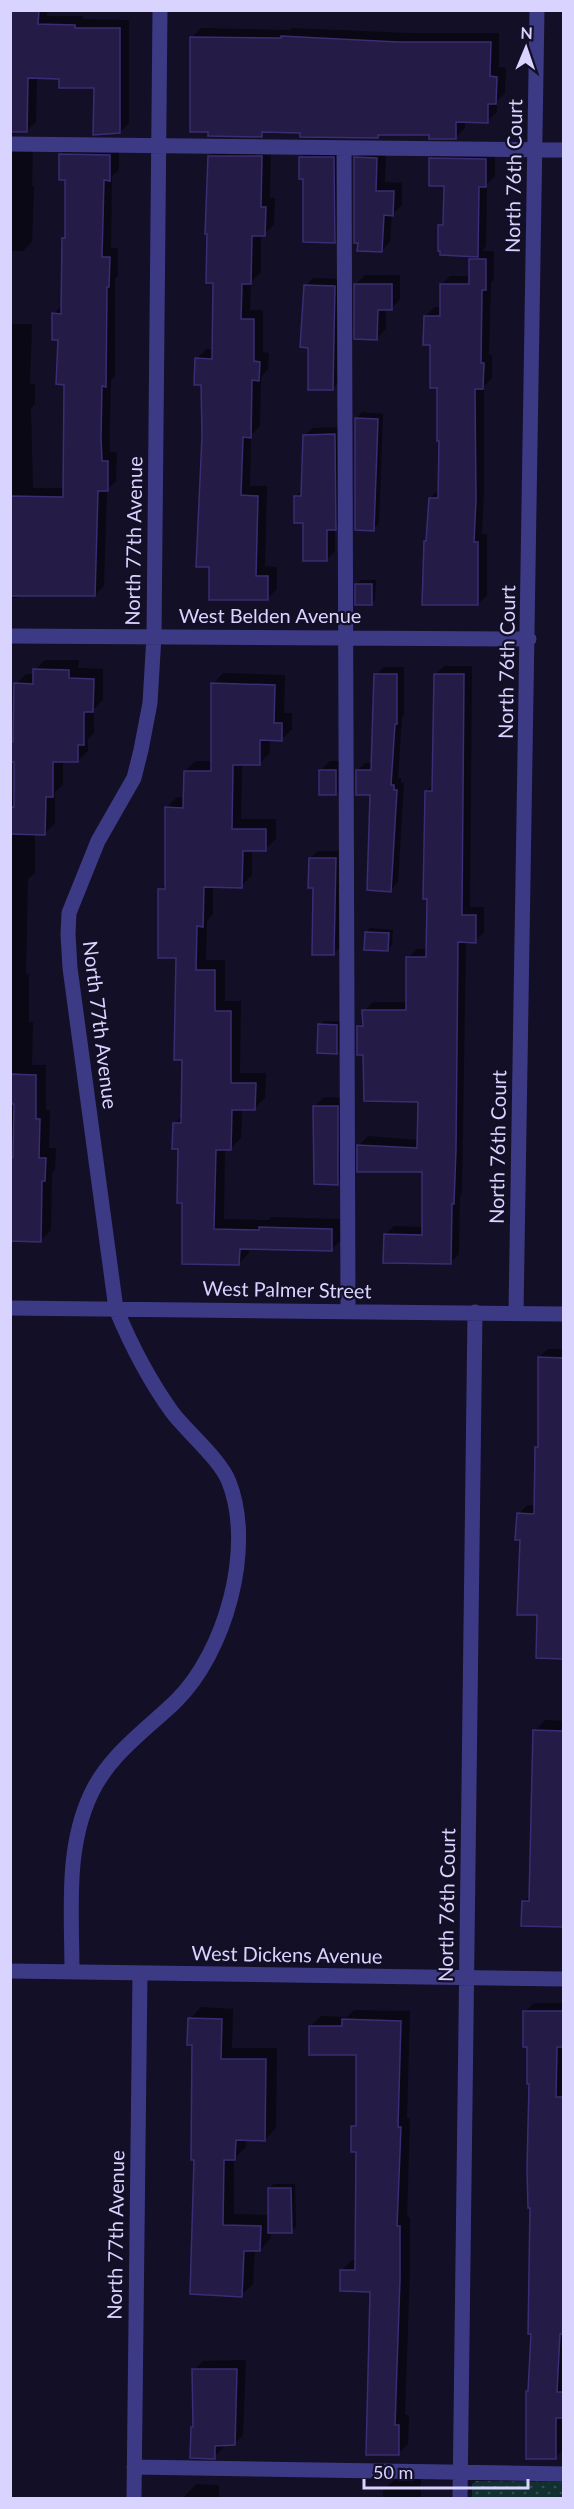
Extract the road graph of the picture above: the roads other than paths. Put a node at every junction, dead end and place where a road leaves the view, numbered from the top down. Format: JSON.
{"nodes":[{"id":1,"x":160,"y":10,"type":"edge"},
{"id":2,"x":537,"y":10,"type":"edge"},
{"id":3,"x":10,"y":144,"type":"edge"},
{"id":4,"x":159,"y":146,"type":"junction"},
{"id":5,"x":344,"y":148,"type":"junction"},
{"id":6,"x":536,"y":150,"type":"junction"},
{"id":7,"x":564,"y":150,"type":"edge"},
{"id":8,"x":10,"y":636,"type":"edge"},
{"id":9,"x":154,"y":636,"type":"junction"},
{"id":10,"x":346,"y":636,"type":"junction"},
{"id":11,"x":529,"y":639,"type":"junction"},
{"id":12,"x":10,"y":1308,"type":"edge"},
{"id":13,"x":116,"y":1309,"type":"junction"},
{"id":14,"x":348,"y":1311,"type":"junction"},
{"id":15,"x":476,"y":1312,"type":"junction"},
{"id":16,"x":516,"y":1313,"type":"junction"},
{"id":17,"x":564,"y":1314,"type":"edge"},
{"id":18,"x":10,"y":1971,"type":"edge"},
{"id":19,"x":72,"y":1972,"type":"junction"},
{"id":20,"x":140,"y":1973,"type":"junction"},
{"id":21,"x":467,"y":1979,"type":"junction"},
{"id":22,"x":564,"y":1979,"type":"edge"},
{"id":23,"x":134,"y":2467,"type":"junction"},
{"id":24,"x":460,"y":2472,"type":"junction"},
{"id":25,"x":564,"y":2474,"type":"edge"},
{"id":26,"x":134,"y":2499,"type":"edge"},
{"id":27,"x":460,"y":2499,"type":"edge"}],
"edges":[{"from":1,"to":4,"type":"street","name":"North 77th Avenue"},
{"from":2,"to":6,"type":"street","name":"North 76th Court"},
{"from":3,"to":4,"type":"street"},
{"from":4,"to":5,"type":"street"},
{"from":4,"to":9,"type":"street","name":"North 77th Avenue"},
{"from":5,"to":6,"type":"street"},
{"from":5,"to":10,"type":"street"},
{"from":6,"to":7,"type":"street"},
{"from":6,"to":11,"type":"street","name":"North 76th Court"},
{"from":8,"to":9,"type":"street","name":"West Belden Avenue"},
{"from":9,"to":10,"type":"street","name":"West Belden Avenue"},
{"from":9,"to":13,"type":"street","name":"North 77th Avenue"},
{"from":10,"to":11,"type":"street","name":"West Belden Avenue"},
{"from":10,"to":14,"type":"street"},
{"from":11,"to":16,"type":"street","name":"North 76th Court"},
{"from":12,"to":13,"type":"street","name":"West Palmer Street"},
{"from":13,"to":14,"type":"street","name":"West Palmer Street"},
{"from":13,"to":19,"type":"street","name":"North 77th Avenue"},
{"from":14,"to":15,"type":"street","name":"West Palmer Street"},
{"from":15,"to":16,"type":"street","name":"West Palmer Street"},
{"from":15,"to":21,"type":"street","name":"North 76th Court"},
{"from":16,"to":17,"type":"street","name":"West Palmer Street"},
{"from":18,"to":19,"type":"street","name":"West Dickens Avenue"},
{"from":19,"to":20,"type":"street","name":"West Dickens Avenue"},
{"from":20,"to":21,"type":"street","name":"West Dickens Avenue"},
{"from":20,"to":23,"type":"street","name":"North 77th Avenue"},
{"from":21,"to":22,"type":"street","name":"West Dickens Avenue"},
{"from":21,"to":24,"type":"street","name":"North 76th Court"},
{"from":23,"to":24,"type":"street"},
{"from":23,"to":26,"type":"street","name":"North 77th Avenue"},
{"from":24,"to":25,"type":"street"},
{"from":24,"to":27,"type":"street","name":"North 76th Court"}]}
